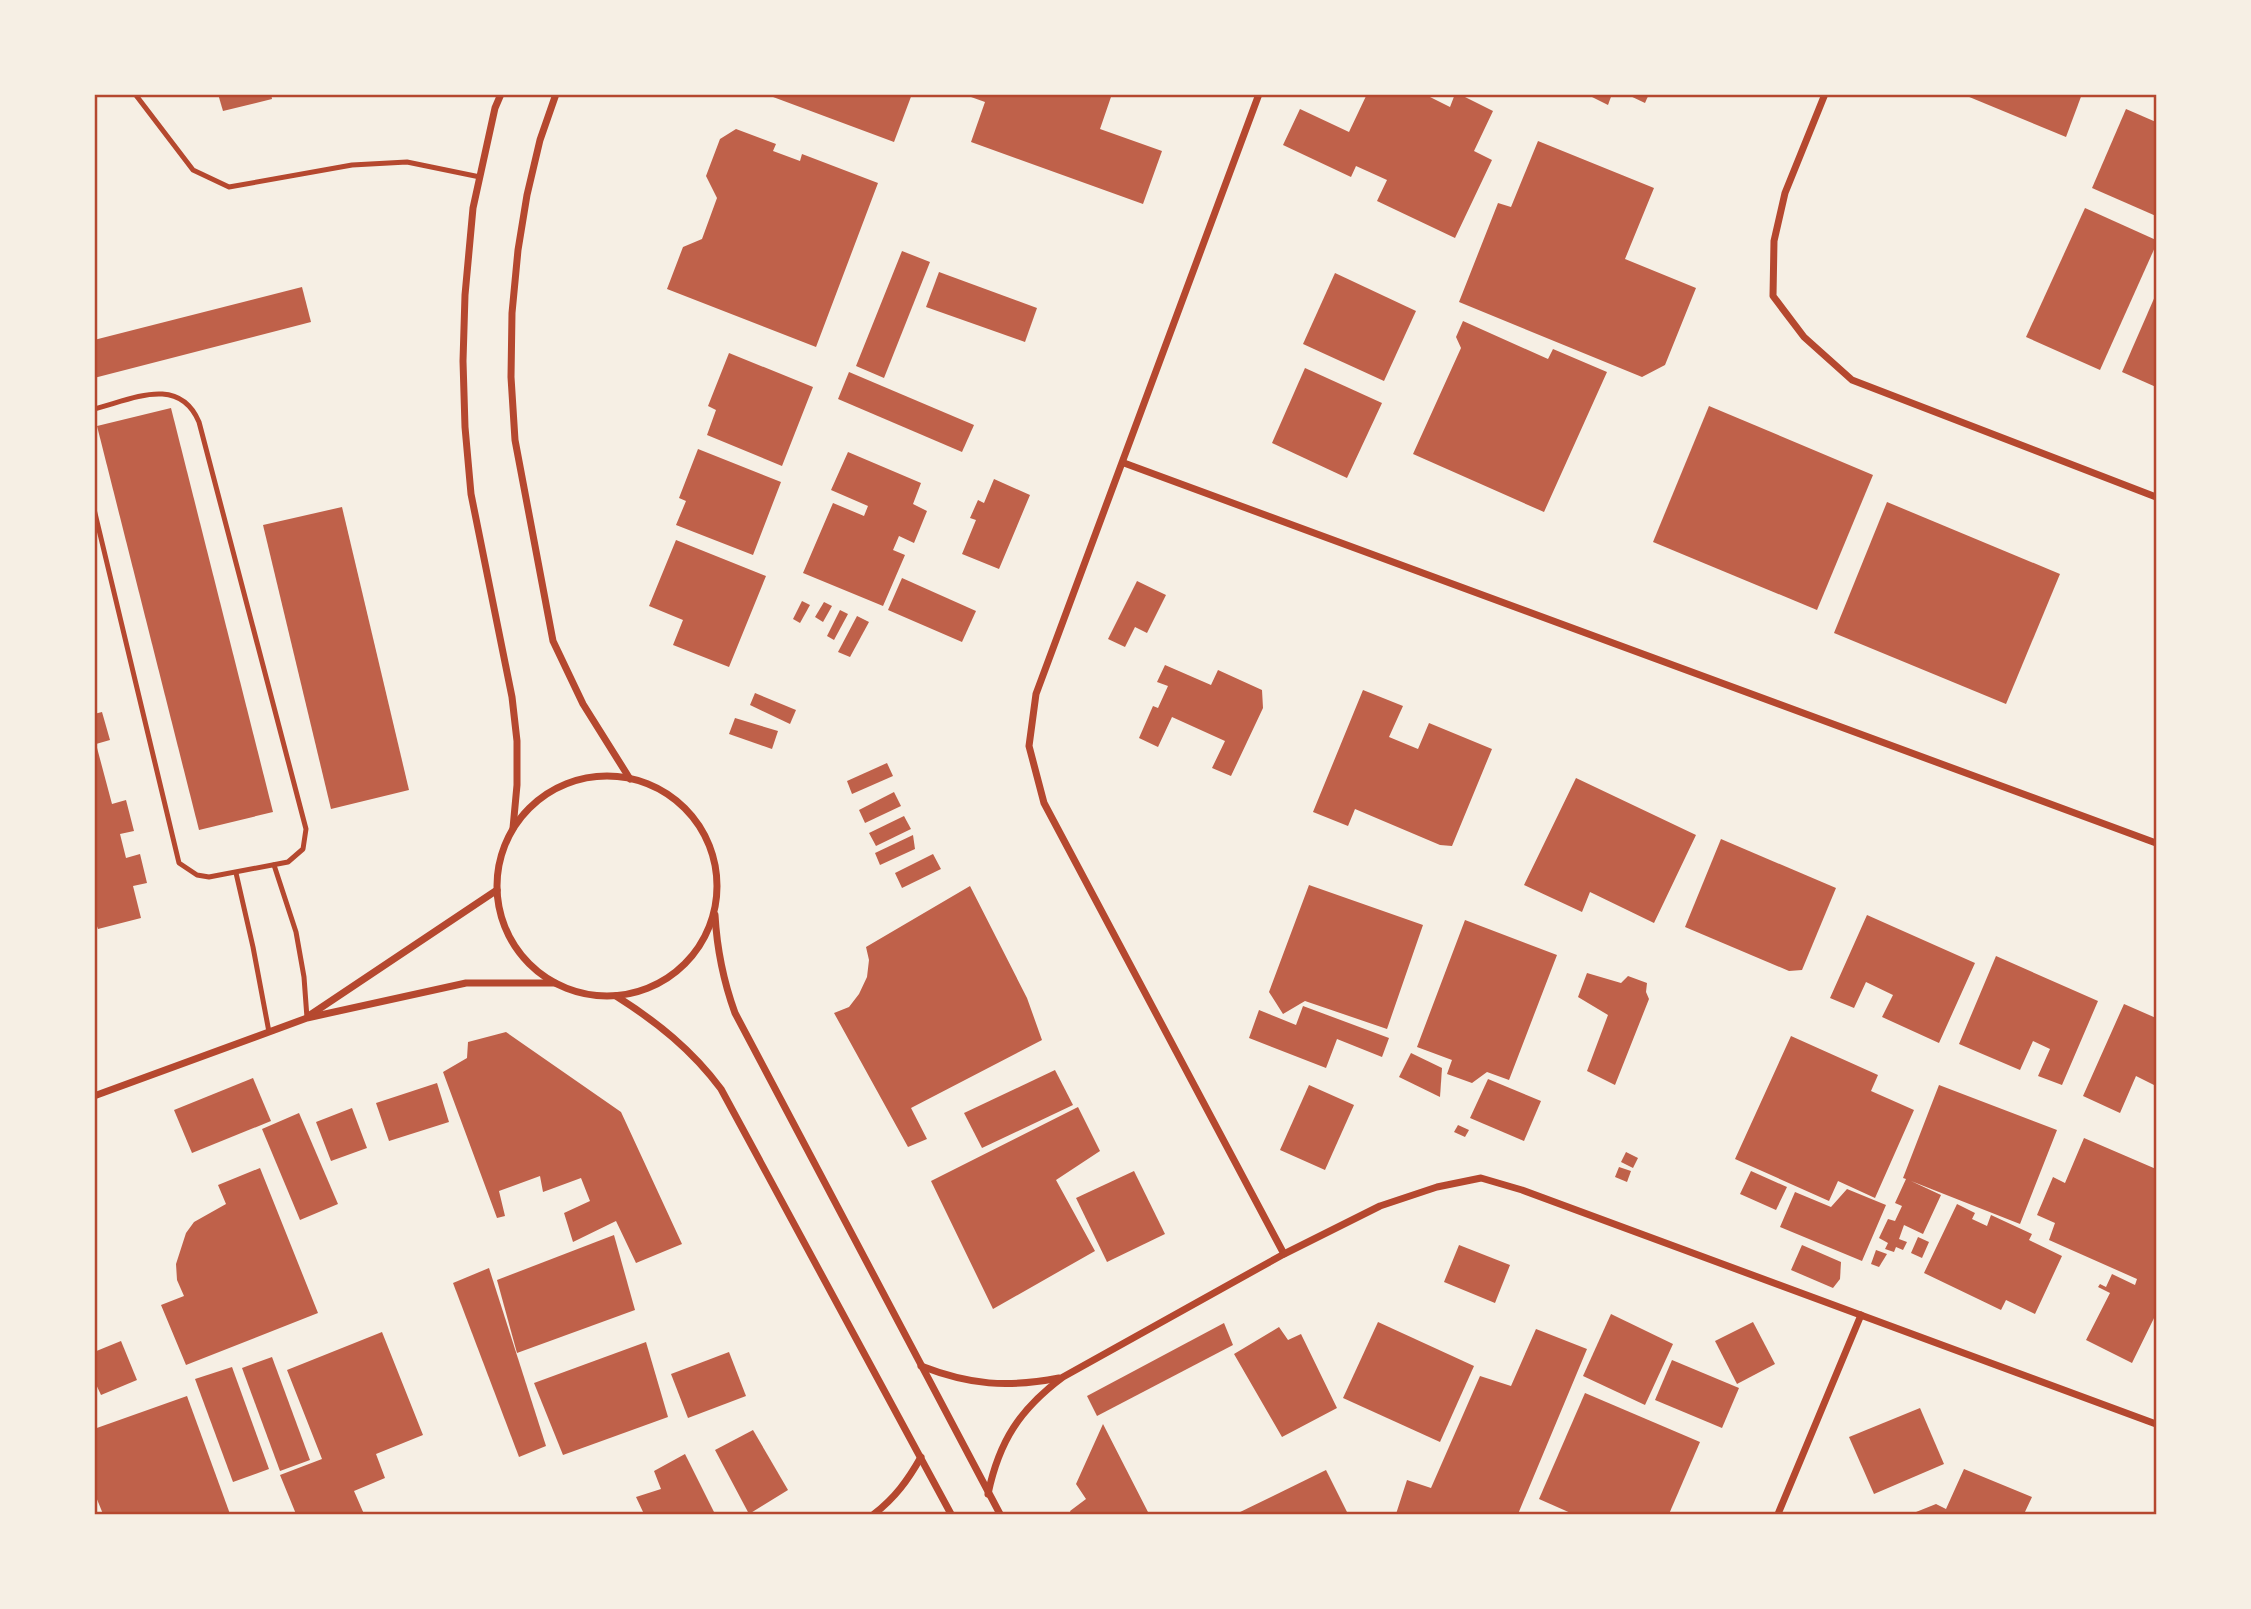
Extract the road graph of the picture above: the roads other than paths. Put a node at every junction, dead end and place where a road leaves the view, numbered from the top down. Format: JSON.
{"nodes":[{"id":1,"x":135,"y":94,"type":"edge"},
{"id":2,"x":501,"y":94,"type":"edge"},
{"id":3,"x":556,"y":94,"type":"edge"},
{"id":4,"x":1259,"y":94,"type":"edge"},
{"id":5,"x":1825,"y":94,"type":"edge"},
{"id":6,"x":480,"y":177,"type":"junction"},
{"id":7,"x":94,"y":409,"type":"edge"},
{"id":8,"x":1124,"y":463,"type":"junction"},
{"id":9,"x":2157,"y":496,"type":"edge"},
{"id":10,"x":94,"y":509,"type":"edge"},
{"id":11,"x":630,"y":779,"type":"junction"},
{"id":12,"x":513,"y":828,"type":"junction"},
{"id":13,"x":2157,"y":843,"type":"edge"},
{"id":14,"x":274,"y":865,"type":"junction"},
{"id":15,"x":236,"y":873,"type":"junction"},
{"id":16,"x":497,"y":890,"type":"junction"},
{"id":17,"x":714,"y":912,"type":"junction"},
{"id":18,"x":555,"y":983,"type":"junction"},
{"id":19,"x":615,"y":996,"type":"junction"},
{"id":20,"x":307,"y":1018,"type":"junction"},
{"id":21,"x":269,"y":1032,"type":"junction"},
{"id":22,"x":94,"y":1096,"type":"edge"},
{"id":23,"x":1284,"y":1254,"type":"junction"},
{"id":24,"x":1861,"y":1315,"type":"junction"},
{"id":25,"x":921,"y":1366,"type":"junction"},
{"id":26,"x":1063,"y":1377,"type":"junction"},
{"id":27,"x":2157,"y":1424,"type":"edge"},
{"id":28,"x":921,"y":1457,"type":"junction"},
{"id":29,"x":988,"y":1494,"type":"junction"},
{"id":30,"x":874,"y":1514,"type":"edge"},
{"id":31,"x":951,"y":1514,"type":"edge"},
{"id":32,"x":1000,"y":1514,"type":"edge"},
{"id":33,"x":1778,"y":1514,"type":"edge"}],
"edges":[{"from":1,"to":6,"type":"lane"},
{"from":2,"to":6,"type":"street"},
{"from":3,"to":11,"type":"street"},
{"from":4,"to":8,"type":"street"},
{"from":5,"to":9,"type":"street"},
{"from":6,"to":12,"type":"street"},
{"from":7,"to":14,"type":"lane"},
{"from":8,"to":13,"type":"street"},
{"from":8,"to":23,"type":"street"},
{"from":10,"to":15,"type":"lane"},
{"from":11,"to":12,"type":"street"},
{"from":11,"to":17,"type":"street"},
{"from":12,"to":16,"type":"street"},
{"from":14,"to":15,"type":"lane"},
{"from":14,"to":20,"type":"lane"},
{"from":15,"to":21,"type":"lane"},
{"from":16,"to":18,"type":"street"},
{"from":16,"to":20,"type":"street"},
{"from":17,"to":19,"type":"street"},
{"from":17,"to":25,"type":"street"},
{"from":18,"to":19,"type":"street"},
{"from":18,"to":20,"type":"street"},
{"from":19,"to":28,"type":"street"},
{"from":20,"to":21,"type":"street"},
{"from":21,"to":22,"type":"street"},
{"from":23,"to":24,"type":"street"},
{"from":23,"to":26,"type":"street"},
{"from":24,"to":27,"type":"street"},
{"from":24,"to":33,"type":"street"},
{"from":25,"to":26,"type":"street"},
{"from":25,"to":29,"type":"street"},
{"from":26,"to":29,"type":"street"},
{"from":28,"to":30,"type":"street"},
{"from":28,"to":31,"type":"street"},
{"from":29,"to":32,"type":"street"}]}
